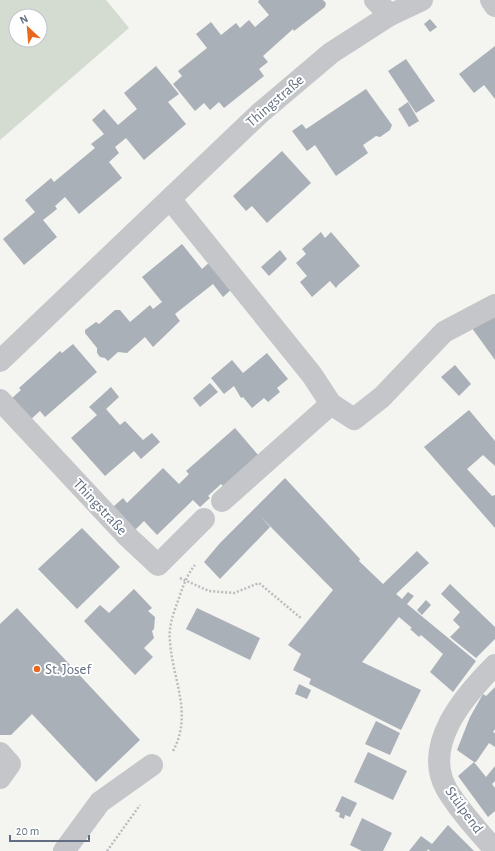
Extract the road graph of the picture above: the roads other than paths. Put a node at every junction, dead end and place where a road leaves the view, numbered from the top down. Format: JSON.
{"nodes":[{"id":1,"x":422,"y":0,"type":"edge"},
{"id":2,"x":491,"y":0,"type":"edge"},
{"id":3,"x":495,"y":6,"type":"edge"},
{"id":4,"x":382,"y":7,"type":"edge"},
{"id":5,"x":170,"y":199,"type":"junction"},
{"id":6,"x":495,"y":305,"type":"edge"},
{"id":7,"x":0,"y":362,"type":"edge"},
{"id":8,"x":0,"y":400,"type":"edge"},
{"id":9,"x":331,"y":404,"type":"junction"},
{"id":10,"x":222,"y":501,"type":"dead end"},
{"id":11,"x":204,"y":519,"type":"dead end"},
{"id":12,"x":495,"y":665,"type":"edge"},
{"id":13,"x":0,"y":753,"type":"edge"},
{"id":14,"x":152,"y":765,"type":"dead end"},
{"id":15,"x":0,"y":778,"type":"edge"},
{"id":16,"x":495,"y":850,"type":"edge"},
{"id":17,"x":64,"y":851,"type":"edge"}],
"edges":[{"from":1,"to":4,"type":"street","name":"Thingstraße"},
{"from":2,"to":3,"type":"street"},
{"from":4,"to":5,"type":"street","name":"Thingstraße"},
{"from":5,"to":7,"type":"street","name":"Thingstraße"},
{"from":5,"to":9,"type":"street"},
{"from":6,"to":9,"type":"street"},
{"from":8,"to":11,"type":"street","name":"Thingstraße"},
{"from":9,"to":10,"type":"street"},
{"from":12,"to":16,"type":"street","name":"Stülpend"},
{"from":13,"to":15,"type":"street"},
{"from":14,"to":17,"type":"street"}]}
